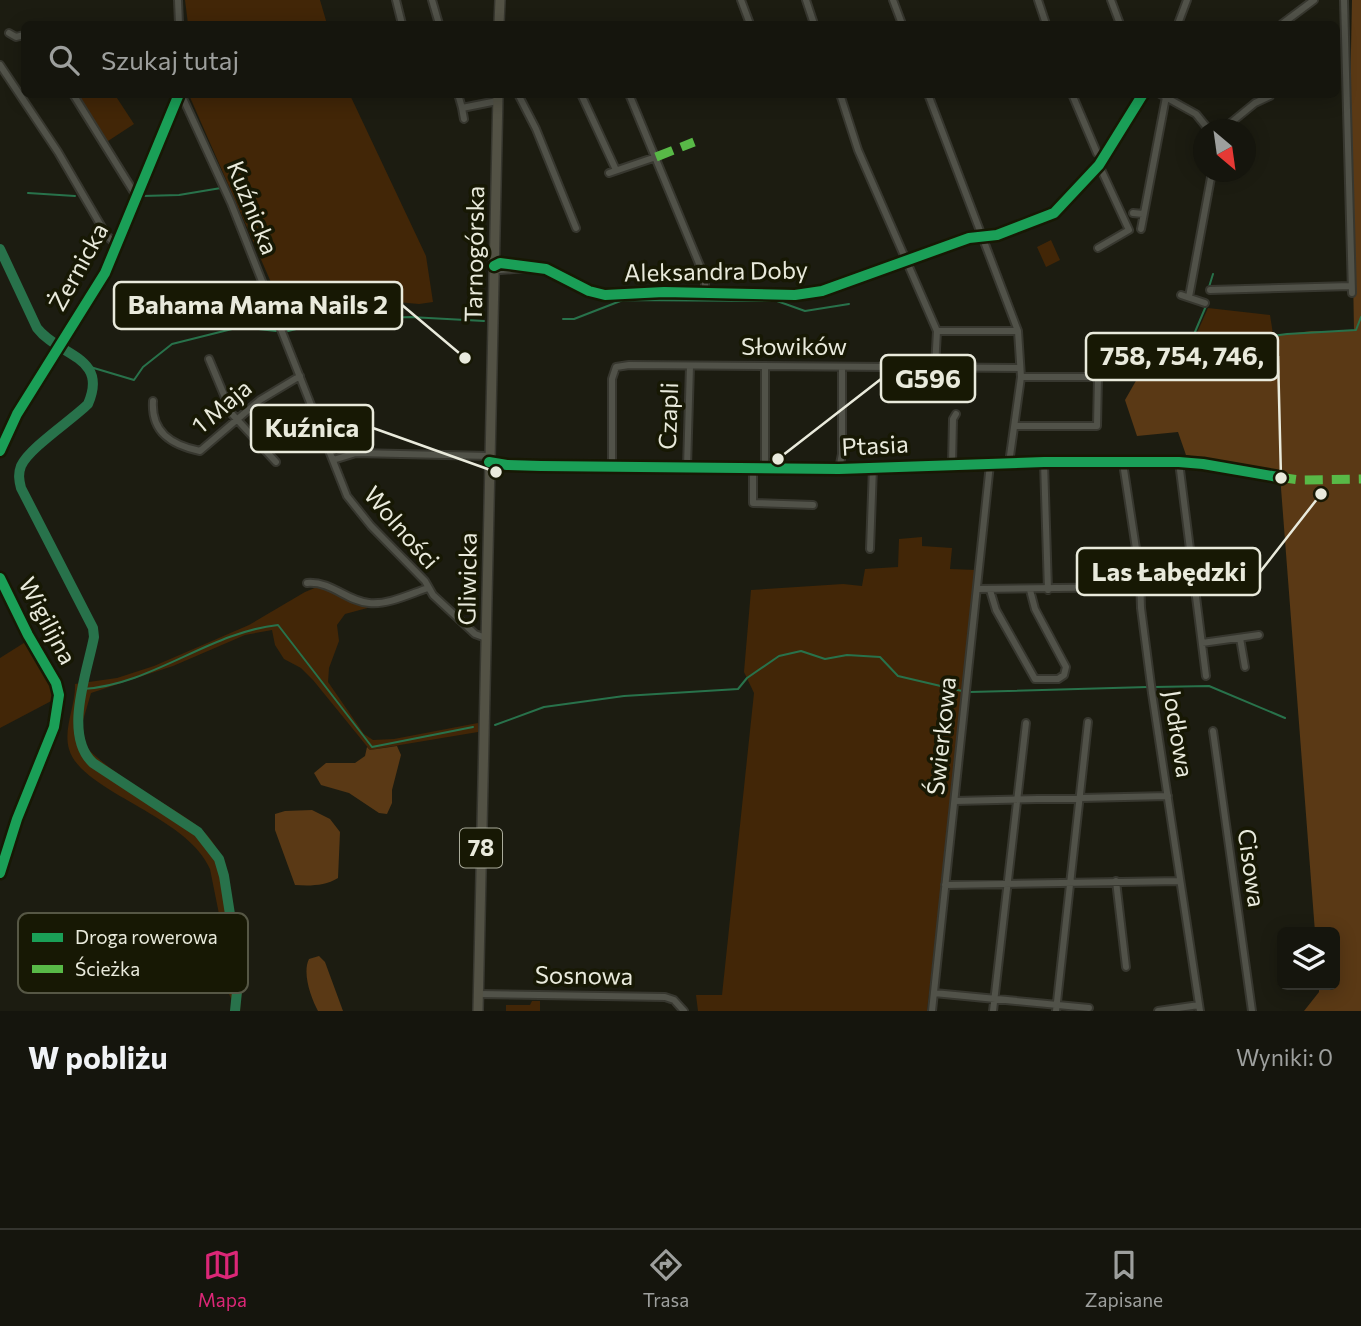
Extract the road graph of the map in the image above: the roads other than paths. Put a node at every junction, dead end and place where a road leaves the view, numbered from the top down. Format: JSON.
{"nodes":[{"id":1,"x":178,"y":0,"type":"edge"},
{"id":2,"x":396,"y":0,"type":"edge"},
{"id":3,"x":432,"y":0,"type":"edge"},
{"id":4,"x":500,"y":0,"type":"edge"},
{"id":5,"x":741,"y":0,"type":"edge"},
{"id":6,"x":806,"y":0,"type":"edge"},
{"id":7,"x":893,"y":0,"type":"edge"},
{"id":8,"x":1038,"y":0,"type":"edge"},
{"id":9,"x":1111,"y":0,"type":"edge"},
{"id":10,"x":1187,"y":0,"type":"edge"},
{"id":11,"x":1314,"y":0,"type":"edge"},
{"id":12,"x":1344,"y":0,"type":"edge"},
{"id":13,"x":179,"y":21,"type":"edge"},
{"id":14,"x":401,"y":21,"type":"edge"},
{"id":15,"x":438,"y":21,"type":"edge"},
{"id":16,"x":499,"y":21,"type":"edge"},
{"id":17,"x":749,"y":21,"type":"edge"},
{"id":18,"x":813,"y":21,"type":"edge"},
{"id":19,"x":901,"y":21,"type":"edge"},
{"id":20,"x":1045,"y":21,"type":"edge"},
{"id":21,"x":1120,"y":21,"type":"edge"},
{"id":22,"x":1179,"y":21,"type":"edge"},
{"id":23,"x":1286,"y":21,"type":"edge"},
{"id":24,"x":9,"y":33,"type":"dead end"},
{"id":25,"x":21,"y":36,"type":"edge"},
{"id":26,"x":0,"y":65,"type":"edge"},
{"id":27,"x":21,"y":96,"type":"edge"},
{"id":28,"x":22,"y":98,"type":"edge"},
{"id":29,"x":75,"y":98,"type":"edge"},
{"id":30,"x":178,"y":98,"type":"edge"},
{"id":31,"x":183,"y":98,"type":"edge"},
{"id":32,"x":459,"y":98,"type":"edge"},
{"id":33,"x":497,"y":98,"type":"edge"},
{"id":34,"x":520,"y":98,"type":"edge"},
{"id":35,"x":583,"y":98,"type":"edge"},
{"id":36,"x":631,"y":98,"type":"edge"},
{"id":37,"x":841,"y":98,"type":"edge"},
{"id":38,"x":931,"y":98,"type":"edge"},
{"id":39,"x":1074,"y":98,"type":"edge"},
{"id":40,"x":1141,"y":98,"type":"edge"},
{"id":41,"x":1163,"y":98,"type":"edge"},
{"id":42,"x":1167,"y":98,"type":"edge"},
{"id":43,"x":1266,"y":98,"type":"edge"},
{"id":44,"x":462,"y":108,"type":"junction"},
{"id":45,"x":464,"y":119,"type":"dead end"},
{"id":46,"x":1200,"y":119,"type":"edge"},
{"id":47,"x":1235,"y":119,"type":"edge"},
{"id":48,"x":656,"y":157,"type":"junction"},
{"id":49,"x":1102,"y":162,"type":"junction"},
{"id":50,"x":1210,"y":182,"type":"edge"},
{"id":51,"x":137,"y":197,"type":"junction"},
{"id":52,"x":1133,"y":212,"type":"dead end"},
{"id":53,"x":1143,"y":214,"type":"junction"},
{"id":54,"x":576,"y":228,"type":"dead end"},
{"id":55,"x":1141,"y":229,"type":"dead end"},
{"id":56,"x":984,"y":238,"type":"junction"},
{"id":57,"x":118,"y":246,"type":"junction"},
{"id":58,"x":1098,"y":248,"type":"dead end"},
{"id":59,"x":907,"y":261,"type":"junction"},
{"id":60,"x":495,"y":266,"type":"junction"},
{"id":61,"x":1210,"y":290,"type":"dead end"},
{"id":62,"x":705,"y":294,"type":"junction"},
{"id":63,"x":1205,"y":303,"type":"dead end"},
{"id":64,"x":937,"y":331,"type":"junction"},
{"id":65,"x":1018,"y":331,"type":"junction"},
{"id":66,"x":209,"y":359,"type":"dead end"},
{"id":67,"x":690,"y":366,"type":"junction"},
{"id":68,"x":765,"y":366,"type":"junction"},
{"id":69,"x":842,"y":367,"type":"junction"},
{"id":70,"x":935,"y":367,"type":"junction"},
{"id":71,"x":1020,"y":368,"type":"junction"},
{"id":72,"x":300,"y":376,"type":"junction"},
{"id":73,"x":1021,"y":377,"type":"junction"},
{"id":74,"x":153,"y":401,"type":"dead end"},
{"id":75,"x":956,"y":414,"type":"dead end"},
{"id":76,"x":237,"y":419,"type":"junction"},
{"id":77,"x":1015,"y":426,"type":"junction"},
{"id":78,"x":0,"y":451,"type":"edge"},
{"id":79,"x":489,"y":459,"type":"junction"},
{"id":80,"x":333,"y":460,"type":"junction"},
{"id":81,"x":276,"y":462,"type":"dead end"},
{"id":82,"x":1044,"y":462,"type":"junction"},
{"id":83,"x":1179,"y":462,"type":"junction"},
{"id":84,"x":1009,"y":463,"type":"junction"},
{"id":85,"x":1124,"y":463,"type":"junction"},
{"id":86,"x":952,"y":464,"type":"junction"},
{"id":87,"x":990,"y":464,"type":"junction"},
{"id":88,"x":612,"y":467,"type":"junction"},
{"id":89,"x":687,"y":467,"type":"junction"},
{"id":90,"x":753,"y":467,"type":"junction"},
{"id":91,"x":765,"y":467,"type":"junction"},
{"id":92,"x":873,"y":467,"type":"junction"},
{"id":93,"x":839,"y":469,"type":"junction"},
{"id":94,"x":1278,"y":477,"type":"dead end"},
{"id":95,"x":813,"y":505,"type":"dead end"},
{"id":96,"x":870,"y":549,"type":"dead end"},
{"id":97,"x":0,"y":578,"type":"edge"},
{"id":98,"x":307,"y":583,"type":"dead end"},
{"id":99,"x":1139,"y":587,"type":"junction"},
{"id":100,"x":428,"y":588,"type":"junction"},
{"id":101,"x":977,"y":589,"type":"junction"},
{"id":102,"x":990,"y":590,"type":"junction"},
{"id":103,"x":1030,"y":590,"type":"junction"},
{"id":104,"x":1048,"y":590,"type":"junction"},
{"id":105,"x":2,"y":591,"type":"edge"},
{"id":106,"x":1259,"y":635,"type":"dead end"},
{"id":107,"x":486,"y":638,"type":"junction"},
{"id":108,"x":1240,"y":638,"type":"junction"},
{"id":109,"x":1202,"y":643,"type":"junction"},
{"id":110,"x":1245,"y":667,"type":"dead end"},
{"id":111,"x":1206,"y":676,"type":"dead end"},
{"id":112,"x":56,"y":683,"type":"dead end"},
{"id":113,"x":1088,"y":722,"type":"dead end"},
{"id":114,"x":1026,"y":723,"type":"dead end"},
{"id":115,"x":1213,"y":731,"type":"dead end"},
{"id":116,"x":1168,"y":796,"type":"junction"},
{"id":117,"x":1079,"y":798,"type":"junction"},
{"id":118,"x":1017,"y":799,"type":"junction"},
{"id":119,"x":955,"y":801,"type":"junction"},
{"id":120,"x":1115,"y":881,"type":"junction"},
{"id":121,"x":1180,"y":881,"type":"junction"},
{"id":122,"x":1070,"y":882,"type":"junction"},
{"id":123,"x":1007,"y":883,"type":"junction"},
{"id":124,"x":945,"y":885,"type":"junction"},
{"id":125,"x":1126,"y":967,"type":"dead end"},
{"id":126,"x":934,"y":993,"type":"junction"},
{"id":127,"x":478,"y":994,"type":"junction"},
{"id":128,"x":995,"y":997,"type":"junction"},
{"id":129,"x":1056,"y":1008,"type":"edge"},
{"id":130,"x":1089,"y":1008,"type":"dead end"},
{"id":131,"x":1199,"y":1008,"type":"edge"},
{"id":132,"x":478,"y":1011,"type":"edge"},
{"id":133,"x":684,"y":1011,"type":"edge"},
{"id":134,"x":932,"y":1011,"type":"edge"},
{"id":135,"x":993,"y":1011,"type":"edge"},
{"id":136,"x":1158,"y":1011,"type":"edge"},
{"id":137,"x":1252,"y":1011,"type":"edge"}],
"edges":[{"from":1,"to":13,"type":"street"},
{"from":2,"to":14,"type":"street"},
{"from":3,"to":15,"type":"street"},
{"from":4,"to":16,"type":"main road"},
{"from":5,"to":17,"type":"street"},
{"from":6,"to":18,"type":"street"},
{"from":7,"to":19,"type":"street"},
{"from":8,"to":20,"type":"street"},
{"from":9,"to":21,"type":"street"},
{"from":10,"to":22,"type":"street"},
{"from":11,"to":23,"type":"street"},
{"from":12,"to":61,"type":"street"},
{"from":24,"to":25,"type":"street"},
{"from":26,"to":27,"type":"street","name":"Żernicka"},
{"from":28,"to":57,"type":"street","name":"Żernicka"},
{"from":29,"to":51,"type":"street"},
{"from":30,"to":51,"type":"street","name":"Żernicka"},
{"from":31,"to":72,"type":"street","name":"Kuźnicka"},
{"from":32,"to":44,"type":"street"},
{"from":33,"to":44,"type":"street"},
{"from":33,"to":60,"type":"main road","name":"Tarnogórska","number":"78"},
{"from":34,"to":54,"type":"street"},
{"from":35,"to":48,"type":"street"},
{"from":36,"to":48,"type":"street"},
{"from":37,"to":59,"type":"street"},
{"from":38,"to":56,"type":"street"},
{"from":39,"to":49,"type":"street"},
{"from":40,"to":49,"type":"street","name":"Aleksandra Doby"},
{"from":41,"to":53,"type":"street"},
{"from":42,"to":46,"type":"street"},
{"from":43,"to":47,"type":"street"},
{"from":44,"to":45,"type":"street"},
{"from":48,"to":62,"type":"street"},
{"from":49,"to":56,"type":"street","name":"Aleksandra Doby"},
{"from":49,"to":58,"type":"street"},
{"from":50,"to":63,"type":"street"},
{"from":51,"to":57,"type":"street","name":"Żernicka"},
{"from":52,"to":53,"type":"street"},
{"from":53,"to":55,"type":"street"},
{"from":56,"to":59,"type":"street","name":"Aleksandra Doby"},
{"from":56,"to":65,"type":"street"},
{"from":57,"to":78,"type":"street","name":"Żernicka"},
{"from":59,"to":62,"type":"street","name":"Aleksandra Doby"},
{"from":59,"to":64,"type":"street"},
{"from":60,"to":62,"type":"street","name":"Aleksandra Doby"},
{"from":60,"to":79,"type":"main road","name":"Tarnogórska","number":"78"},
{"from":64,"to":65,"type":"street"},
{"from":64,"to":70,"type":"street"},
{"from":65,"to":71,"type":"street"},
{"from":66,"to":76,"type":"street"},
{"from":67,"to":68,"type":"street","name":"Słowików"},
{"from":67,"to":88,"type":"street","name":"Słowików"},
{"from":67,"to":89,"type":"street","name":"Czapli"},
{"from":68,"to":69,"type":"street","name":"Słowików"},
{"from":68,"to":91,"type":"street"},
{"from":69,"to":70,"type":"street","name":"Słowików"},
{"from":69,"to":93,"type":"street"},
{"from":70,"to":71,"type":"street","name":"Słowików"},
{"from":71,"to":73,"type":"street"},
{"from":72,"to":76,"type":"street","name":"1 Maja"},
{"from":72,"to":80,"type":"street","name":"Wolności"},
{"from":73,"to":77,"type":"street"},
{"from":73,"to":77,"type":"street"},
{"from":74,"to":76,"type":"street","name":"1 Maja"},
{"from":75,"to":86,"type":"street"},
{"from":76,"to":81,"type":"street"},
{"from":77,"to":84,"type":"street"},
{"from":79,"to":80,"type":"street","name":"Ptasia"},
{"from":79,"to":88,"type":"street","name":"Ptasia"},
{"from":79,"to":107,"type":"main road","name":"Gliwicka","number":"78"},
{"from":80,"to":100,"type":"street","name":"Wolności"},
{"from":82,"to":84,"type":"street","name":"Ptasia"},
{"from":82,"to":85,"type":"street","name":"Ptasia"},
{"from":82,"to":104,"type":"street"},
{"from":83,"to":85,"type":"street","name":"Ptasia"},
{"from":83,"to":94,"type":"street","name":"Ptasia"},
{"from":83,"to":109,"type":"street"},
{"from":84,"to":87,"type":"street","name":"Ptasia"},
{"from":85,"to":99,"type":"street","name":"Jodłowa"},
{"from":86,"to":87,"type":"street","name":"Ptasia"},
{"from":86,"to":92,"type":"street","name":"Ptasia"},
{"from":87,"to":101,"type":"street","name":"Świerkowa"},
{"from":88,"to":89,"type":"street","name":"Ptasia"},
{"from":89,"to":90,"type":"street","name":"Ptasia"},
{"from":90,"to":91,"type":"street","name":"Ptasia"},
{"from":90,"to":95,"type":"street"},
{"from":91,"to":93,"type":"street","name":"Ptasia"},
{"from":92,"to":93,"type":"street","name":"Ptasia"},
{"from":92,"to":96,"type":"street","name":"Ptasia"},
{"from":97,"to":105,"type":"street","name":"Wigilijna"},
{"from":98,"to":100,"type":"street","name":"Wolności"},
{"from":99,"to":104,"type":"street"},
{"from":99,"to":116,"type":"street","name":"Jodłowa"},
{"from":100,"to":107,"type":"street","name":"Wolności"},
{"from":101,"to":102,"type":"street"},
{"from":101,"to":119,"type":"street","name":"Świerkowa"},
{"from":102,"to":103,"type":"street"},
{"from":102,"to":103,"type":"street"},
{"from":103,"to":104,"type":"street"},
{"from":105,"to":112,"type":"street","name":"Wigilijna"},
{"from":106,"to":108,"type":"street"},
{"from":107,"to":127,"type":"main road","name":"Gliwicka","number":"78"},
{"from":108,"to":109,"type":"street"},
{"from":108,"to":110,"type":"street"},
{"from":109,"to":111,"type":"street"},
{"from":113,"to":117,"type":"street"},
{"from":114,"to":118,"type":"street"},
{"from":115,"to":137,"type":"street","name":"Cisowa"},
{"from":116,"to":117,"type":"street"},
{"from":116,"to":121,"type":"street","name":"Jodłowa"},
{"from":117,"to":118,"type":"street"},
{"from":117,"to":122,"type":"street"},
{"from":118,"to":119,"type":"street"},
{"from":118,"to":123,"type":"street"},
{"from":119,"to":124,"type":"street","name":"Świerkowa"},
{"from":120,"to":121,"type":"street"},
{"from":120,"to":122,"type":"street"},
{"from":120,"to":125,"type":"street"},
{"from":121,"to":131,"type":"street","name":"Jodłowa"},
{"from":122,"to":123,"type":"street"},
{"from":122,"to":129,"type":"street"},
{"from":123,"to":124,"type":"street"},
{"from":123,"to":128,"type":"street"},
{"from":124,"to":126,"type":"street","name":"Świerkowa"},
{"from":126,"to":128,"type":"street"},
{"from":126,"to":134,"type":"street","name":"Świerkowa"},
{"from":127,"to":132,"type":"main road","number":"78"},
{"from":127,"to":133,"type":"street","name":"Sosnowa"},
{"from":128,"to":129,"type":"street"},
{"from":128,"to":135,"type":"street"},
{"from":129,"to":130,"type":"street"},
{"from":131,"to":136,"type":"street"}]}
